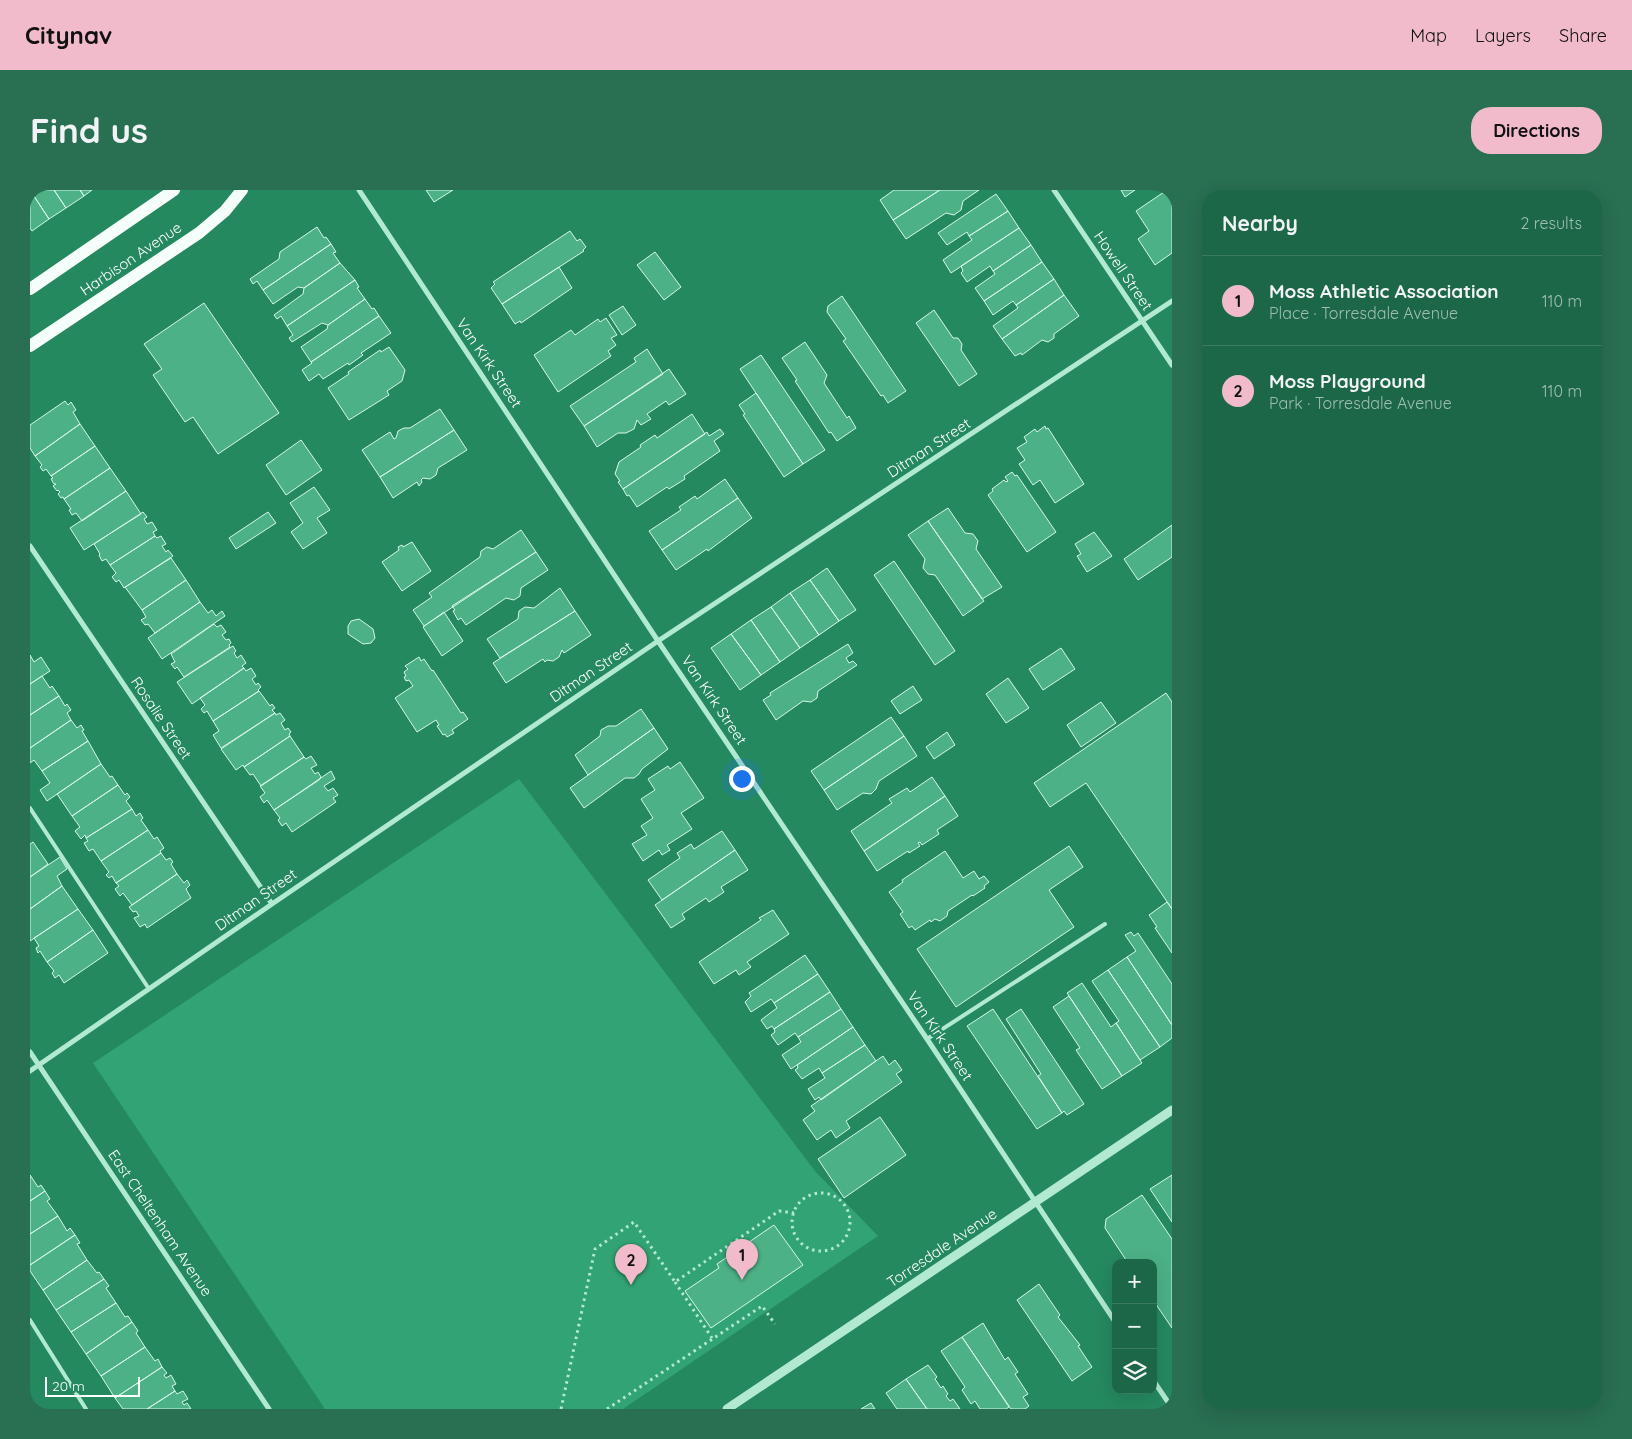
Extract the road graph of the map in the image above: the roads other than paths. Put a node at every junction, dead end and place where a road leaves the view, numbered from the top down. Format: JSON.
{"nodes":[{"id":1,"x":174,"y":190,"type":"edge"},
{"id":2,"x":242,"y":190,"type":"edge"},
{"id":3,"x":359,"y":190,"type":"edge"},
{"id":4,"x":1054,"y":190,"type":"edge"},
{"id":5,"x":30,"y":290,"type":"edge"},
{"id":6,"x":1172,"y":301,"type":"edge"},
{"id":7,"x":1142,"y":321,"type":"junction"},
{"id":8,"x":30,"y":346,"type":"edge"},
{"id":9,"x":1172,"y":365,"type":"edge"},
{"id":10,"x":30,"y":546,"type":"edge"},
{"id":11,"x":658,"y":641,"type":"junction"},
{"id":12,"x":30,"y":808,"type":"edge"},
{"id":13,"x":272,"y":904,"type":"junction"},
{"id":14,"x":1105,"y":924,"type":"dead end"},
{"id":15,"x":149,"y":989,"type":"junction"},
{"id":16,"x":927,"y":1039,"type":"junction"},
{"id":17,"x":30,"y":1052,"type":"edge"},
{"id":18,"x":39,"y":1065,"type":"junction"},
{"id":19,"x":30,"y":1071,"type":"edge"},
{"id":20,"x":1172,"y":1110,"type":"edge"},
{"id":21,"x":1035,"y":1202,"type":"junction"},
{"id":22,"x":1112,"y":1317,"type":"edge"},
{"id":23,"x":30,"y":1320,"type":"edge"},
{"id":24,"x":1157,"y":1386,"type":"edge"},
{"id":25,"x":1172,"y":1408,"type":"edge"},
{"id":26,"x":86,"y":1409,"type":"edge"},
{"id":27,"x":269,"y":1409,"type":"edge"},
{"id":28,"x":726,"y":1409,"type":"edge"}],
"edges":[{"from":1,"to":5,"type":"main road"},
{"from":2,"to":8,"type":"main road","name":"Harbison Avenue"},
{"from":3,"to":11,"type":"street","name":"Van Kirk Street"},
{"from":4,"to":7,"type":"street","name":"Howell Street"},
{"from":6,"to":7,"type":"street","name":"Ditman Street"},
{"from":7,"to":9,"type":"street","name":"Howell Street"},
{"from":7,"to":11,"type":"street","name":"Ditman Street"},
{"from":10,"to":13,"type":"street","name":"Rosalie Street"},
{"from":11,"to":13,"type":"street","name":"Ditman Street"},
{"from":11,"to":16,"type":"street","name":"Van Kirk Street"},
{"from":12,"to":15,"type":"lane"},
{"from":13,"to":15,"type":"street","name":"Ditman Street"},
{"from":14,"to":16,"type":"lane"},
{"from":15,"to":18,"type":"street","name":"Ditman Street"},
{"from":16,"to":21,"type":"street","name":"Van Kirk Street"},
{"from":17,"to":18,"type":"street","name":"East Cheltenham Avenue"},
{"from":18,"to":19,"type":"street","name":"Ditman Street"},
{"from":18,"to":27,"type":"street","name":"East Cheltenham Avenue"},
{"from":20,"to":21,"type":"street","name":"Torresdale Avenue"},
{"from":21,"to":22,"type":"street","name":"Van Kirk Street"},
{"from":21,"to":28,"type":"street","name":"Torresdale Avenue"},
{"from":23,"to":26,"type":"lane"},
{"from":24,"to":25,"type":"street"}]}
